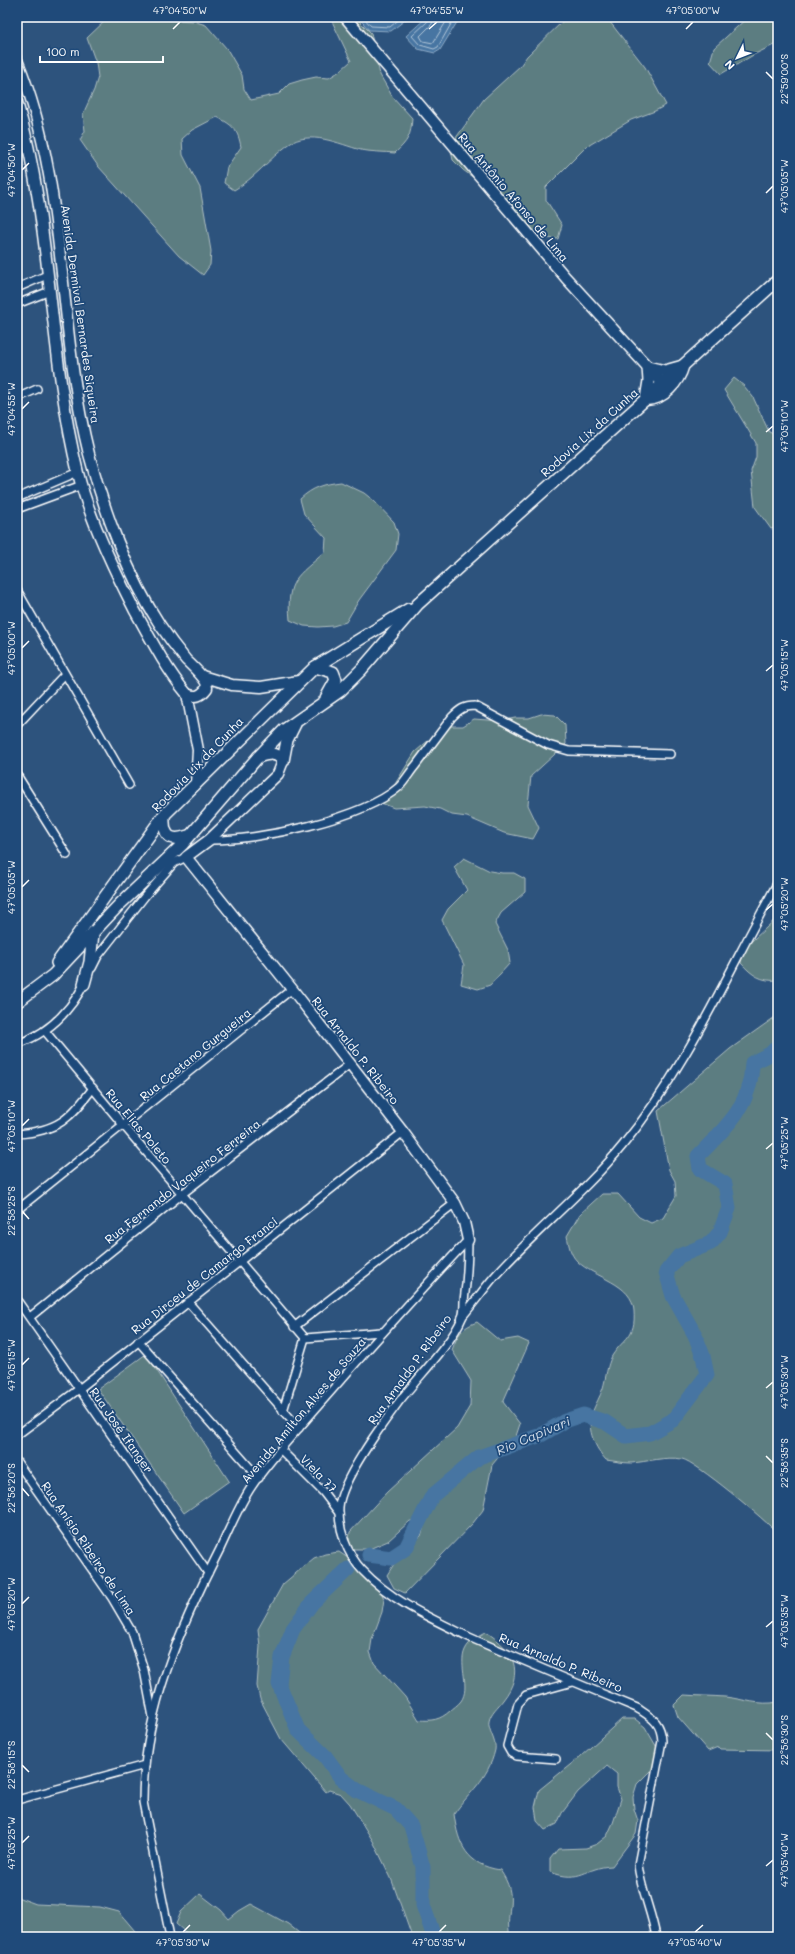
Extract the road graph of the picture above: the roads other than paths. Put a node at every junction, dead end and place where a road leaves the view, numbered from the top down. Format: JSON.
{"nodes":[{"id":1,"x":345,"y":17,"type":"edge"},
{"id":2,"x":17,"y":60,"type":"edge"},
{"id":3,"x":17,"y":102,"type":"edge"},
{"id":4,"x":47,"y":274,"type":"junction"},
{"id":5,"x":778,"y":280,"type":"edge"},
{"id":6,"x":17,"y":288,"type":"edge"},
{"id":7,"x":50,"y":291,"type":"junction"},
{"id":8,"x":17,"y":304,"type":"edge"},
{"id":9,"x":682,"y":366,"type":"junction"},
{"id":10,"x":648,"y":367,"type":"junction"},
{"id":11,"x":665,"y":387,"type":"junction"},
{"id":12,"x":37,"y":389,"type":"dead end"},
{"id":13,"x":17,"y":398,"type":"edge"},
{"id":14,"x":646,"y":399,"type":"junction"},
{"id":15,"x":78,"y":472,"type":"junction"},
{"id":16,"x":82,"y":485,"type":"junction"},
{"id":17,"x":17,"y":498,"type":"edge"},
{"id":18,"x":17,"y":509,"type":"edge"},
{"id":19,"x":17,"y":592,"type":"edge"},
{"id":20,"x":418,"y":604,"type":"junction"},
{"id":21,"x":315,"y":666,"type":"junction"},
{"id":22,"x":64,"y":675,"type":"junction"},
{"id":23,"x":202,"y":676,"type":"junction"},
{"id":24,"x":299,"y":681,"type":"junction"},
{"id":25,"x":186,"y":694,"type":"junction"},
{"id":26,"x":323,"y":704,"type":"junction"},
{"id":27,"x":296,"y":722,"type":"junction"},
{"id":28,"x":17,"y":725,"type":"edge"},
{"id":29,"x":670,"y":754,"type":"dead end"},
{"id":30,"x":258,"y":757,"type":"junction"},
{"id":31,"x":283,"y":761,"type":"junction"},
{"id":32,"x":17,"y":776,"type":"edge"},
{"id":33,"x":196,"y":784,"type":"junction"},
{"id":34,"x":129,"y":785,"type":"dead end"},
{"id":35,"x":164,"y":815,"type":"junction"},
{"id":36,"x":188,"y":836,"type":"junction"},
{"id":37,"x":209,"y":840,"type":"junction"},
{"id":38,"x":67,"y":855,"type":"dead end"},
{"id":39,"x":186,"y":857,"type":"junction"},
{"id":40,"x":778,"y":882,"type":"edge"},
{"id":41,"x":93,"y":933,"type":"junction"},
{"id":42,"x":84,"y":984,"type":"junction"},
{"id":43,"x":38,"y":987,"type":"junction"},
{"id":44,"x":292,"y":989,"type":"junction"},
{"id":45,"x":17,"y":1002,"type":"edge"},
{"id":46,"x":45,"y":1031,"type":"junction"},
{"id":47,"x":17,"y":1044,"type":"edge"},
{"id":48,"x":350,"y":1064,"type":"junction"},
{"id":49,"x":93,"y":1088,"type":"junction"},
{"id":50,"x":124,"y":1126,"type":"junction"},
{"id":51,"x":403,"y":1132,"type":"junction"},
{"id":52,"x":17,"y":1134,"type":"edge"},
{"id":53,"x":182,"y":1194,"type":"junction"},
{"id":54,"x":455,"y":1203,"type":"junction"},
{"id":55,"x":17,"y":1210,"type":"edge"},
{"id":56,"x":468,"y":1240,"type":"junction"},
{"id":57,"x":240,"y":1261,"type":"junction"},
{"id":58,"x":17,"y":1300,"type":"edge"},
{"id":59,"x":188,"y":1302,"type":"junction"},
{"id":60,"x":30,"y":1318,"type":"junction"},
{"id":61,"x":462,"y":1318,"type":"junction"},
{"id":62,"x":294,"y":1327,"type":"junction"},
{"id":63,"x":381,"y":1332,"type":"junction"},
{"id":64,"x":305,"y":1338,"type":"junction"},
{"id":65,"x":138,"y":1341,"type":"junction"},
{"id":66,"x":79,"y":1389,"type":"junction"},
{"id":67,"x":283,"y":1410,"type":"junction"},
{"id":68,"x":300,"y":1428,"type":"junction"},
{"id":69,"x":17,"y":1435,"type":"edge"},
{"id":70,"x":281,"y":1450,"type":"junction"},
{"id":71,"x":17,"y":1462,"type":"edge"},
{"id":72,"x":259,"y":1478,"type":"junction"},
{"id":73,"x":340,"y":1513,"type":"junction"},
{"id":74,"x":208,"y":1573,"type":"junction"},
{"id":75,"x":573,"y":1682,"type":"junction"},
{"id":76,"x":153,"y":1719,"type":"junction"},
{"id":77,"x":556,"y":1759,"type":"dead end"},
{"id":78,"x":145,"y":1765,"type":"junction"},
{"id":79,"x":17,"y":1800,"type":"edge"},
{"id":80,"x":170,"y":1937,"type":"edge"},
{"id":81,"x":656,"y":1937,"type":"edge"}],
"edges":[{"from":1,"to":10,"type":"main road","name":"Rua Antônio Afonso de Lima"},
{"from":2,"to":23,"type":"main road","name":"Avenida Dermival Bernardes Siqueira"},
{"from":3,"to":4,"type":"main road"},
{"from":4,"to":6,"type":"street"},
{"from":4,"to":7,"type":"main road"},
{"from":5,"to":9,"type":"main road"},
{"from":7,"to":8,"type":"street"},
{"from":7,"to":15,"type":"main road"},
{"from":9,"to":10,"type":"main road"},
{"from":9,"to":11,"type":"main road","name":"Rodovia Lix da Cunha"},
{"from":10,"to":11,"type":"main road","name":"Rua Antônio Afonso de Lima"},
{"from":10,"to":14,"type":"main road"},
{"from":11,"to":14,"type":"main road","name":"Rodovia Lix da Cunha"},
{"from":12,"to":13,"type":"street"},
{"from":14,"to":20,"type":"main road","name":"Rodovia Lix da Cunha"},
{"from":15,"to":16,"type":"main road"},
{"from":15,"to":17,"type":"street"},
{"from":16,"to":18,"type":"street"},
{"from":16,"to":25,"type":"main road"},
{"from":19,"to":22,"type":"street"},
{"from":20,"to":21,"type":"main road","name":"Rodovia Lix da Cunha"},
{"from":20,"to":26,"type":"main road","name":"Rodovia Lix da Cunha"},
{"from":21,"to":24,"type":"main road","name":"Rodovia Lix da Cunha"},
{"from":21,"to":26,"type":"main road"},
{"from":22,"to":28,"type":"street"},
{"from":22,"to":34,"type":"street"},
{"from":23,"to":24,"type":"main road"},
{"from":23,"to":25,"type":"main road"},
{"from":24,"to":33,"type":"main road","name":"Rodovia Lix da Cunha"},
{"from":25,"to":33,"type":"main road"},
{"from":26,"to":27,"type":"main road","name":"Rodovia Lix da Cunha"},
{"from":27,"to":30,"type":"main road","name":"Rodovia Lix da Cunha"},
{"from":27,"to":31,"type":"main road"},
{"from":29,"to":37,"type":"street"},
{"from":30,"to":31,"type":"main road"},
{"from":30,"to":36,"type":"main road","name":"Rodovia Lix da Cunha"},
{"from":31,"to":37,"type":"main road"},
{"from":32,"to":38,"type":"street"},
{"from":33,"to":35,"type":"main road","name":"Rodovia Lix da Cunha"},
{"from":35,"to":36,"type":"main road"},
{"from":35,"to":43,"type":"main road","name":"Rodovia Lix da Cunha"},
{"from":36,"to":41,"type":"main road","name":"Rodovia Lix da Cunha"},
{"from":37,"to":39,"type":"main road"},
{"from":39,"to":42,"type":"street"},
{"from":39,"to":44,"type":"main road","name":"Rua Arnaldo P. Ribeiro"},
{"from":40,"to":61,"type":"street"},
{"from":41,"to":42,"type":"main road"},
{"from":41,"to":43,"type":"main road","name":"Rodovia Lix da Cunha"},
{"from":42,"to":46,"type":"street"},
{"from":43,"to":45,"type":"main road","name":"Rodovia Lix da Cunha"},
{"from":44,"to":48,"type":"main road","name":"Rua Arnaldo P. Ribeiro"},
{"from":44,"to":50,"type":"street","name":"Rua Caetano Gurgueira"},
{"from":46,"to":47,"type":"street"},
{"from":46,"to":49,"type":"street","name":"Rua Elias Poleto"},
{"from":48,"to":51,"type":"main road","name":"Rua Arnaldo P. Ribeiro"},
{"from":48,"to":53,"type":"street","name":"Rua Fernando Vaqueiro Ferreira"},
{"from":49,"to":50,"type":"street","name":"Rua Elias Poleto"},
{"from":49,"to":52,"type":"street"},
{"from":50,"to":53,"type":"street","name":"Rua Elias Poleto"},
{"from":50,"to":55,"type":"street","name":"Rua Caetano Gurgueira"},
{"from":51,"to":54,"type":"main road","name":"Rua Arnaldo P. Ribeiro"},
{"from":51,"to":57,"type":"street","name":"Rua Dirceu de Camargo Franci"},
{"from":53,"to":57,"type":"street","name":"Rua Elias Poleto"},
{"from":53,"to":60,"type":"street","name":"Rua Fernando Vaqueiro Ferreira"},
{"from":54,"to":56,"type":"main road","name":"Rua Arnaldo P. Ribeiro"},
{"from":54,"to":62,"type":"street"},
{"from":56,"to":61,"type":"street","name":"Rua Arnaldo P. Ribeiro"},
{"from":56,"to":63,"type":"street","name":"Avenida Amilton Alves de Souza"},
{"from":57,"to":59,"type":"street","name":"Rua Dirceu de Camargo Franci"},
{"from":57,"to":62,"type":"street","name":"Rua Elias Poleto"},
{"from":58,"to":60,"type":"street","name":"Rua José Ifanger"},
{"from":59,"to":65,"type":"street","name":"Rua Dirceu de Camargo Franci"},
{"from":59,"to":67,"type":"street"},
{"from":60,"to":66,"type":"street","name":"Rua José Ifanger"},
{"from":61,"to":73,"type":"street","name":"Rua Arnaldo P. Ribeiro"},
{"from":62,"to":64,"type":"street","name":"Rua Elias Poleto"},
{"from":63,"to":64,"type":"street"},
{"from":63,"to":68,"type":"street","name":"Avenida Amilton Alves de Souza"},
{"from":64,"to":67,"type":"street"},
{"from":65,"to":66,"type":"street","name":"Rua Dirceu de Camargo Franci"},
{"from":65,"to":72,"type":"street"},
{"from":66,"to":69,"type":"street","name":"Rua Dirceu de Camargo Franci"},
{"from":66,"to":74,"type":"street","name":"Rua José Ifanger"},
{"from":67,"to":68,"type":"street"},
{"from":68,"to":70,"type":"street","name":"Avenida Amilton Alves de Souza"},
{"from":70,"to":72,"type":"street","name":"Avenida Amilton Alves de Souza"},
{"from":70,"to":73,"type":"street","name":"Viela 77"},
{"from":71,"to":76,"type":"street","name":"Rua Anísio Ribeiro de Lima"},
{"from":72,"to":74,"type":"street","name":"Avenida Amilton Alves de Souza"},
{"from":73,"to":75,"type":"street","name":"Rua Arnaldo P. Ribeiro"},
{"from":74,"to":76,"type":"street","name":"Avenida Amilton Alves de Souza"},
{"from":75,"to":77,"type":"street"},
{"from":75,"to":81,"type":"street","name":"Rua Arnaldo P. Ribeiro"},
{"from":76,"to":78,"type":"street","name":"Avenida Amilton Alves de Souza"},
{"from":78,"to":79,"type":"street"},
{"from":78,"to":80,"type":"street","name":"Avenida Amilton Alves de Souza"}]}
